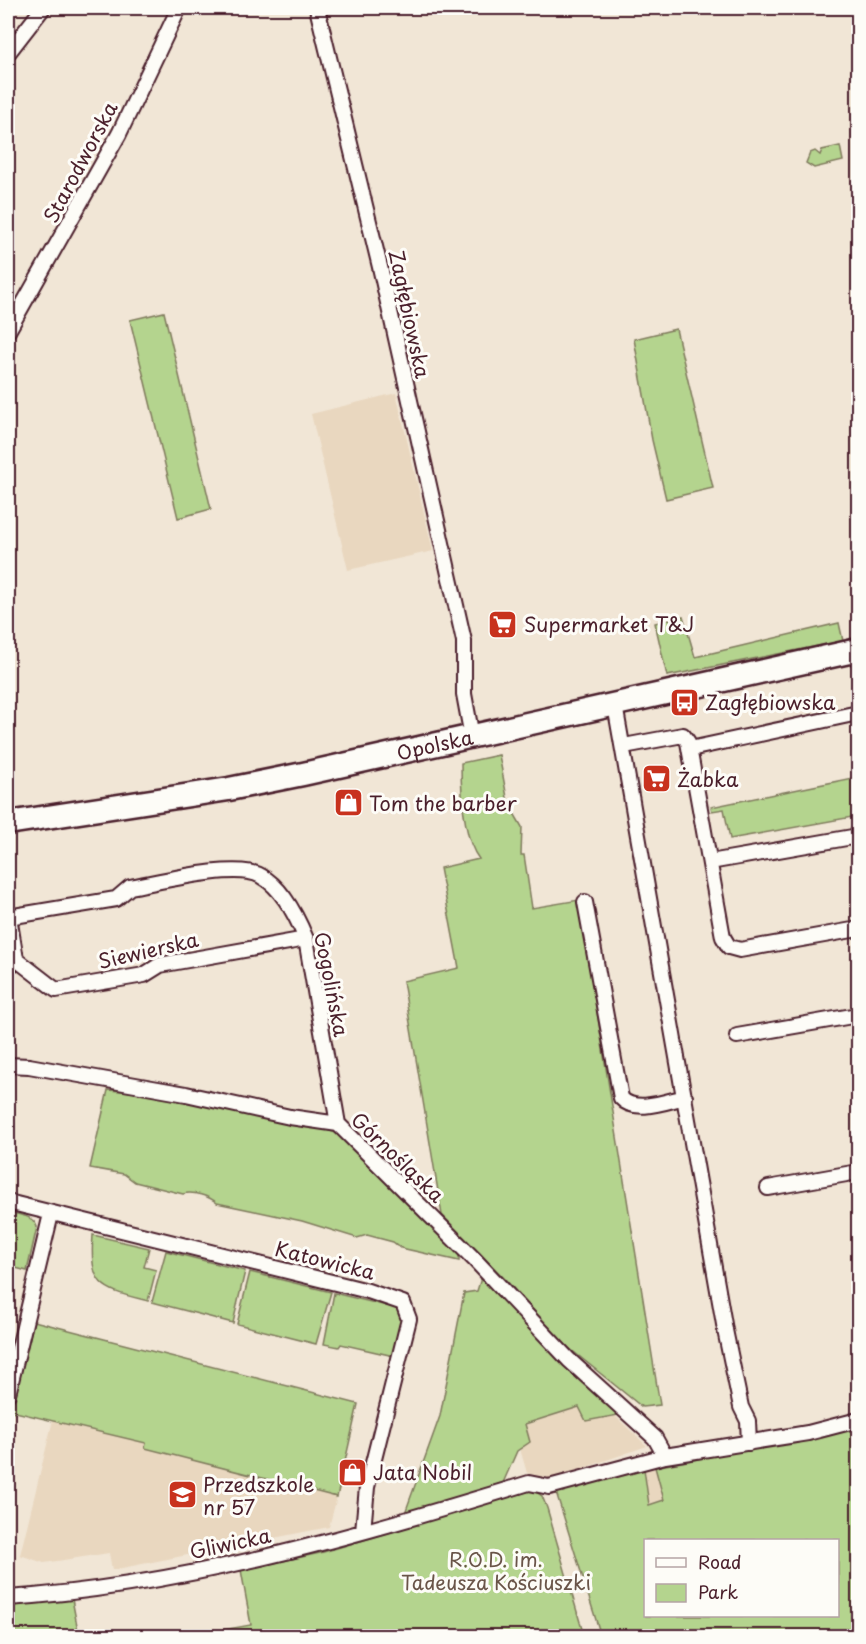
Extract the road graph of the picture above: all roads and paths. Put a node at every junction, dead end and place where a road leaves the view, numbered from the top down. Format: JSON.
{"nodes":[{"id":1,"x":43,"y":8,"type":"edge"},
{"id":2,"x":179,"y":8,"type":"edge"},
{"id":3,"x":317,"y":8,"type":"edge"},
{"id":4,"x":8,"y":53,"type":"edge"},
{"id":5,"x":8,"y":331,"type":"edge"},
{"id":6,"x":858,"y":650,"type":"edge"},
{"id":7,"x":615,"y":705,"type":"junction"},
{"id":8,"x":858,"y":713,"type":"edge"},
{"id":9,"x":472,"y":737,"type":"junction"},
{"id":10,"x":624,"y":746,"type":"junction"},
{"id":11,"x":690,"y":749,"type":"junction"},
{"id":12,"x":8,"y":823,"type":"edge"},
{"id":13,"x":858,"y":836,"type":"edge"},
{"id":14,"x":710,"y":862,"type":"junction"},
{"id":15,"x":585,"y":902,"type":"dead end"},
{"id":16,"x":8,"y":917,"type":"edge"},
{"id":17,"x":858,"y":929,"type":"edge"},
{"id":18,"x":306,"y":939,"type":"junction"},
{"id":19,"x":858,"y":1015,"type":"edge"},
{"id":20,"x":737,"y":1036,"type":"dead end"},
{"id":21,"x":8,"y":1065,"type":"edge"},
{"id":22,"x":686,"y":1097,"type":"junction"},
{"id":23,"x":338,"y":1124,"type":"junction"},
{"id":24,"x":858,"y":1172,"type":"edge"},
{"id":25,"x":768,"y":1188,"type":"dead end"},
{"id":26,"x":8,"y":1202,"type":"edge"},
{"id":27,"x":51,"y":1214,"type":"junction"},
{"id":28,"x":8,"y":1394,"type":"edge"},
{"id":29,"x":858,"y":1420,"type":"edge"},
{"id":30,"x":749,"y":1443,"type":"junction"},
{"id":31,"x":665,"y":1456,"type":"junction"},
{"id":32,"x":363,"y":1532,"type":"junction"},
{"id":33,"x":8,"y":1598,"type":"edge"}],
"edges":[{"from":1,"to":4,"type":"street"},
{"from":2,"to":5,"type":"street","name":"Starodworska"},
{"from":3,"to":9,"type":"street","name":"Zagłębiowska"},
{"from":6,"to":7,"type":"main road","name":"Opolska"},
{"from":7,"to":9,"type":"main road","name":"Opolska"},
{"from":7,"to":10,"type":"street"},
{"from":8,"to":11,"type":"street"},
{"from":9,"to":12,"type":"main road","name":"Opolska"},
{"from":10,"to":11,"type":"street"},
{"from":10,"to":22,"type":"street"},
{"from":11,"to":14,"type":"street"},
{"from":13,"to":14,"type":"street"},
{"from":14,"to":17,"type":"street"},
{"from":15,"to":22,"type":"street"},
{"from":16,"to":18,"type":"street","name":"Gogolińska"},
{"from":16,"to":18,"type":"street","name":"Siewierska"},
{"from":18,"to":23,"type":"street","name":"Gogolińska"},
{"from":19,"to":20,"type":"street"},
{"from":21,"to":23,"type":"street","name":"Górnośląska"},
{"from":22,"to":30,"type":"street"},
{"from":23,"to":31,"type":"street","name":"Górnośląska"},
{"from":24,"to":25,"type":"street"},
{"from":26,"to":27,"type":"street","name":"Katowicka"},
{"from":27,"to":28,"type":"street"},
{"from":27,"to":32,"type":"street","name":"Katowicka"},
{"from":29,"to":30,"type":"street","name":"Gliwicka"},
{"from":30,"to":31,"type":"street","name":"Gliwicka"},
{"from":31,"to":32,"type":"street","name":"Gliwicka"},
{"from":32,"to":33,"type":"street","name":"Gliwicka"}]}
